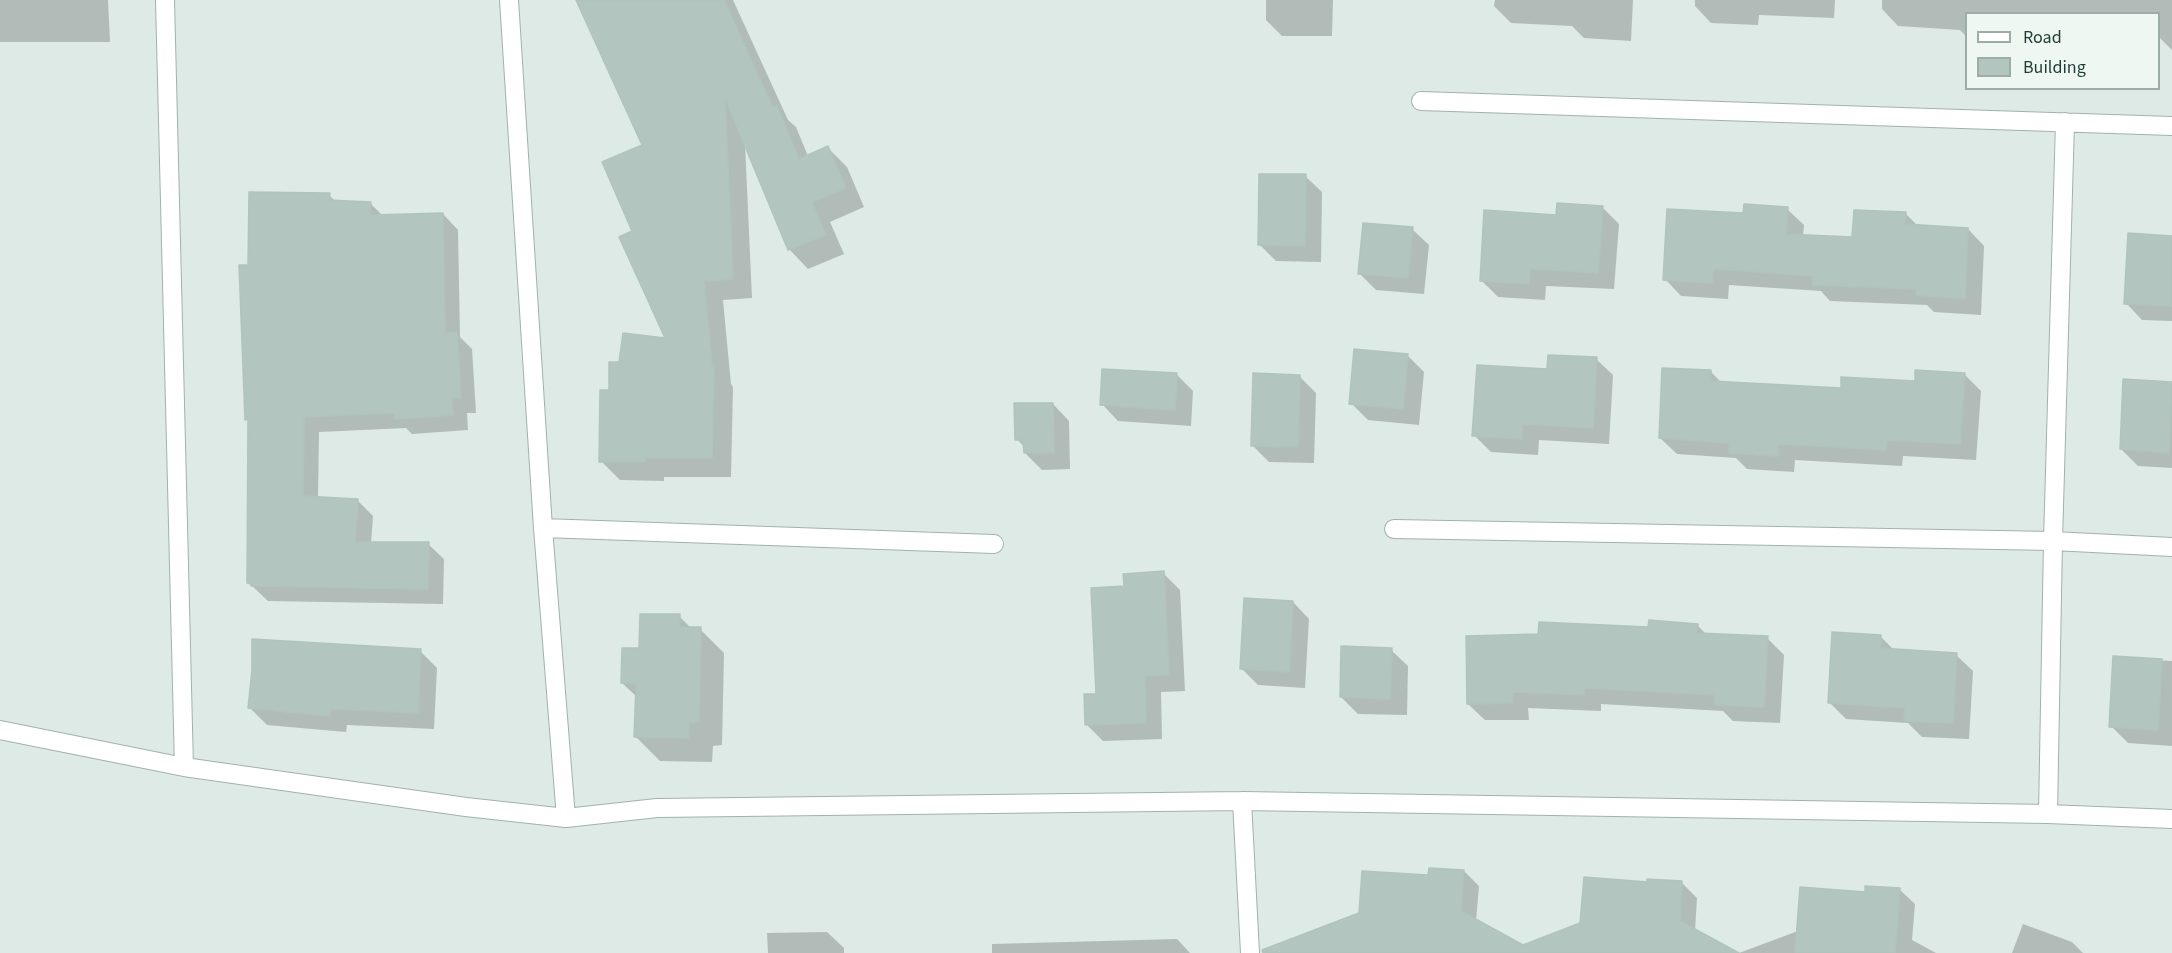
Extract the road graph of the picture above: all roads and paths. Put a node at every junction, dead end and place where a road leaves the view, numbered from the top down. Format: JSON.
{"nodes":[{"id":1,"x":165,"y":0,"type":"edge"},
{"id":2,"x":509,"y":0,"type":"edge"},
{"id":3,"x":1421,"y":100,"type":"dead end"},
{"id":4,"x":2066,"y":122,"type":"junction"},
{"id":5,"x":2172,"y":126,"type":"edge"},
{"id":6,"x":543,"y":528,"type":"junction"},
{"id":7,"x":1394,"y":529,"type":"dead end"},
{"id":8,"x":2053,"y":542,"type":"junction"},
{"id":9,"x":994,"y":544,"type":"dead end"},
{"id":10,"x":2172,"y":547,"type":"edge"},
{"id":11,"x":0,"y":730,"type":"edge"},
{"id":12,"x":184,"y":766,"type":"junction"},
{"id":13,"x":1242,"y":801,"type":"junction"},
{"id":14,"x":2048,"y":814,"type":"junction"},
{"id":15,"x":566,"y":818,"type":"junction"},
{"id":16,"x":2172,"y":819,"type":"edge"},
{"id":17,"x":1250,"y":953,"type":"edge"}],
"edges":[{"from":1,"to":12,"type":"street"},
{"from":2,"to":6,"type":"street"},
{"from":3,"to":4,"type":"street"},
{"from":4,"to":5,"type":"street"},
{"from":4,"to":8,"type":"street"},
{"from":6,"to":9,"type":"street"},
{"from":6,"to":15,"type":"street"},
{"from":7,"to":8,"type":"street"},
{"from":8,"to":10,"type":"street"},
{"from":8,"to":14,"type":"street"},
{"from":11,"to":12,"type":"street"},
{"from":12,"to":15,"type":"street"},
{"from":13,"to":14,"type":"street"},
{"from":13,"to":15,"type":"street"},
{"from":13,"to":17,"type":"street"},
{"from":14,"to":16,"type":"street"}]}
